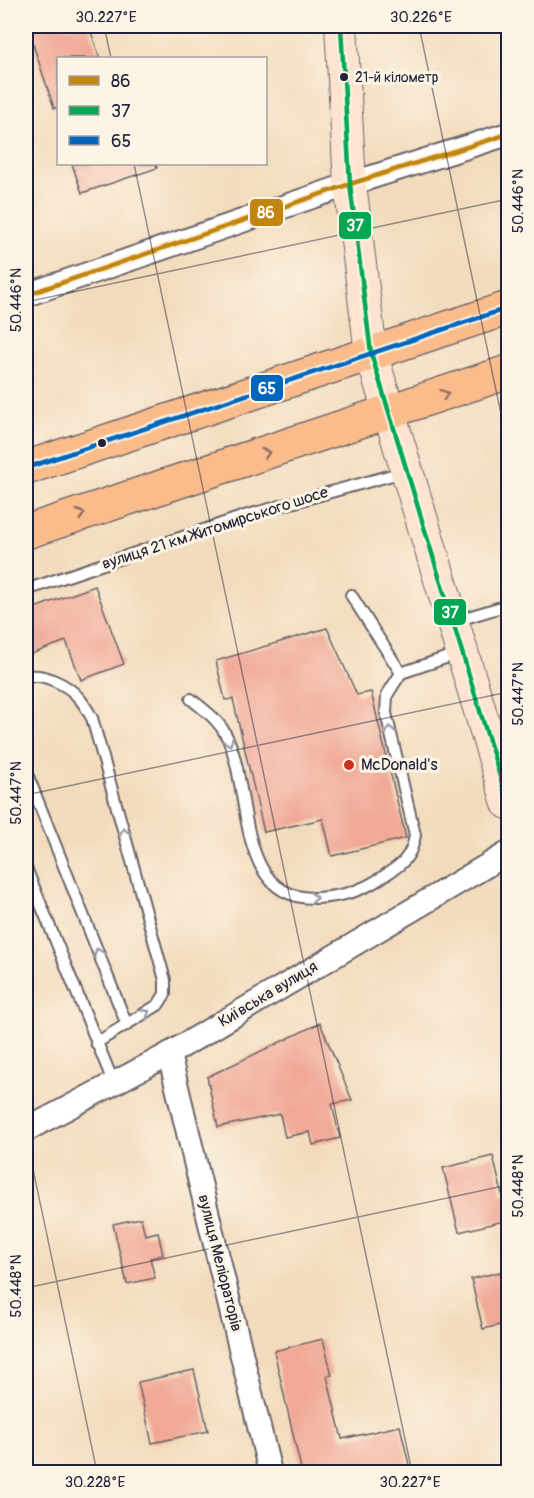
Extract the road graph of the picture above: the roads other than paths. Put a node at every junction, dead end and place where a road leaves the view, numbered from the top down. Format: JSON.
{"nodes":[{"id":1,"x":341,"y":26,"type":"edge"},
{"id":2,"x":508,"y":134,"type":"edge"},
{"id":3,"x":350,"y":184,"type":"junction"},
{"id":4,"x":26,"y":296,"type":"edge"},
{"id":5,"x":508,"y":308,"type":"edge"},
{"id":6,"x":371,"y":353,"type":"junction"},
{"id":7,"x":508,"y":372,"type":"edge"},
{"id":8,"x":390,"y":413,"type":"junction"},
{"id":9,"x":26,"y":468,"type":"edge"},
{"id":10,"x":406,"y":471,"type":"junction"},
{"id":11,"x":26,"y":532,"type":"edge"},
{"id":12,"x":26,"y":590,"type":"edge"},
{"id":13,"x":351,"y":595,"type":"dead end"},
{"id":14,"x":508,"y":605,"type":"edge"},
{"id":15,"x":452,"y":622,"type":"junction"},
{"id":16,"x":462,"y":652,"type":"junction"},
{"id":17,"x":401,"y":674,"type":"junction"},
{"id":18,"x":26,"y":677,"type":"edge"},
{"id":19,"x":191,"y":699,"type":"dead end"},
{"id":20,"x":26,"y":771,"type":"edge"},
{"id":21,"x":508,"y":803,"type":"edge"},
{"id":22,"x":508,"y":852,"type":"edge"},
{"id":23,"x":26,"y":868,"type":"edge"},
{"id":24,"x":127,"y":1025,"type":"junction"},
{"id":25,"x":96,"y":1043,"type":"junction"},
{"id":26,"x":169,"y":1054,"type":"junction"},
{"id":27,"x":114,"y":1084,"type":"junction"},
{"id":28,"x":26,"y":1130,"type":"edge"},
{"id":29,"x":270,"y":1473,"type":"edge"}],
"edges":[{"from":1,"to":3,"type":"main road"},
{"from":2,"to":3,"type":"street"},
{"from":3,"to":4,"type":"street"},
{"from":3,"to":6,"type":"main road"},
{"from":5,"to":6,"type":"highway"},
{"from":6,"to":8,"type":"main road"},
{"from":6,"to":9,"type":"highway"},
{"from":8,"to":7,"type":"highway","one_way":true},
{"from":8,"to":10,"type":"main road"},
{"from":11,"to":8,"type":"highway","one_way":true},
{"from":10,"to":12,"type":"lane","name":"вулиця 21 км Житомирського шосе"},
{"from":10,"to":15,"type":"main road"},
{"from":13,"to":17,"type":"lane"},
{"from":14,"to":15,"type":"lane"},
{"from":15,"to":16,"type":"main road"},
{"from":16,"to":17,"type":"lane"},
{"from":16,"to":21,"type":"main road"},
{"from":19,"to":17,"type":"lane","one_way":true},
{"from":24,"to":18,"type":"lane","one_way":true},
{"from":24,"to":20,"type":"lane","one_way":true},
{"from":22,"to":26,"type":"street","name":"Київська вулиця"},
{"from":23,"to":25,"type":"lane"},
{"from":24,"to":25,"type":"lane"},
{"from":25,"to":27,"type":"lane"},
{"from":26,"to":27,"type":"street","name":"Київська вулиця"},
{"from":26,"to":29,"type":"street","name":"вулиця Меліораторів"},
{"from":27,"to":28,"type":"street","name":"Київська вулиця"}]}
